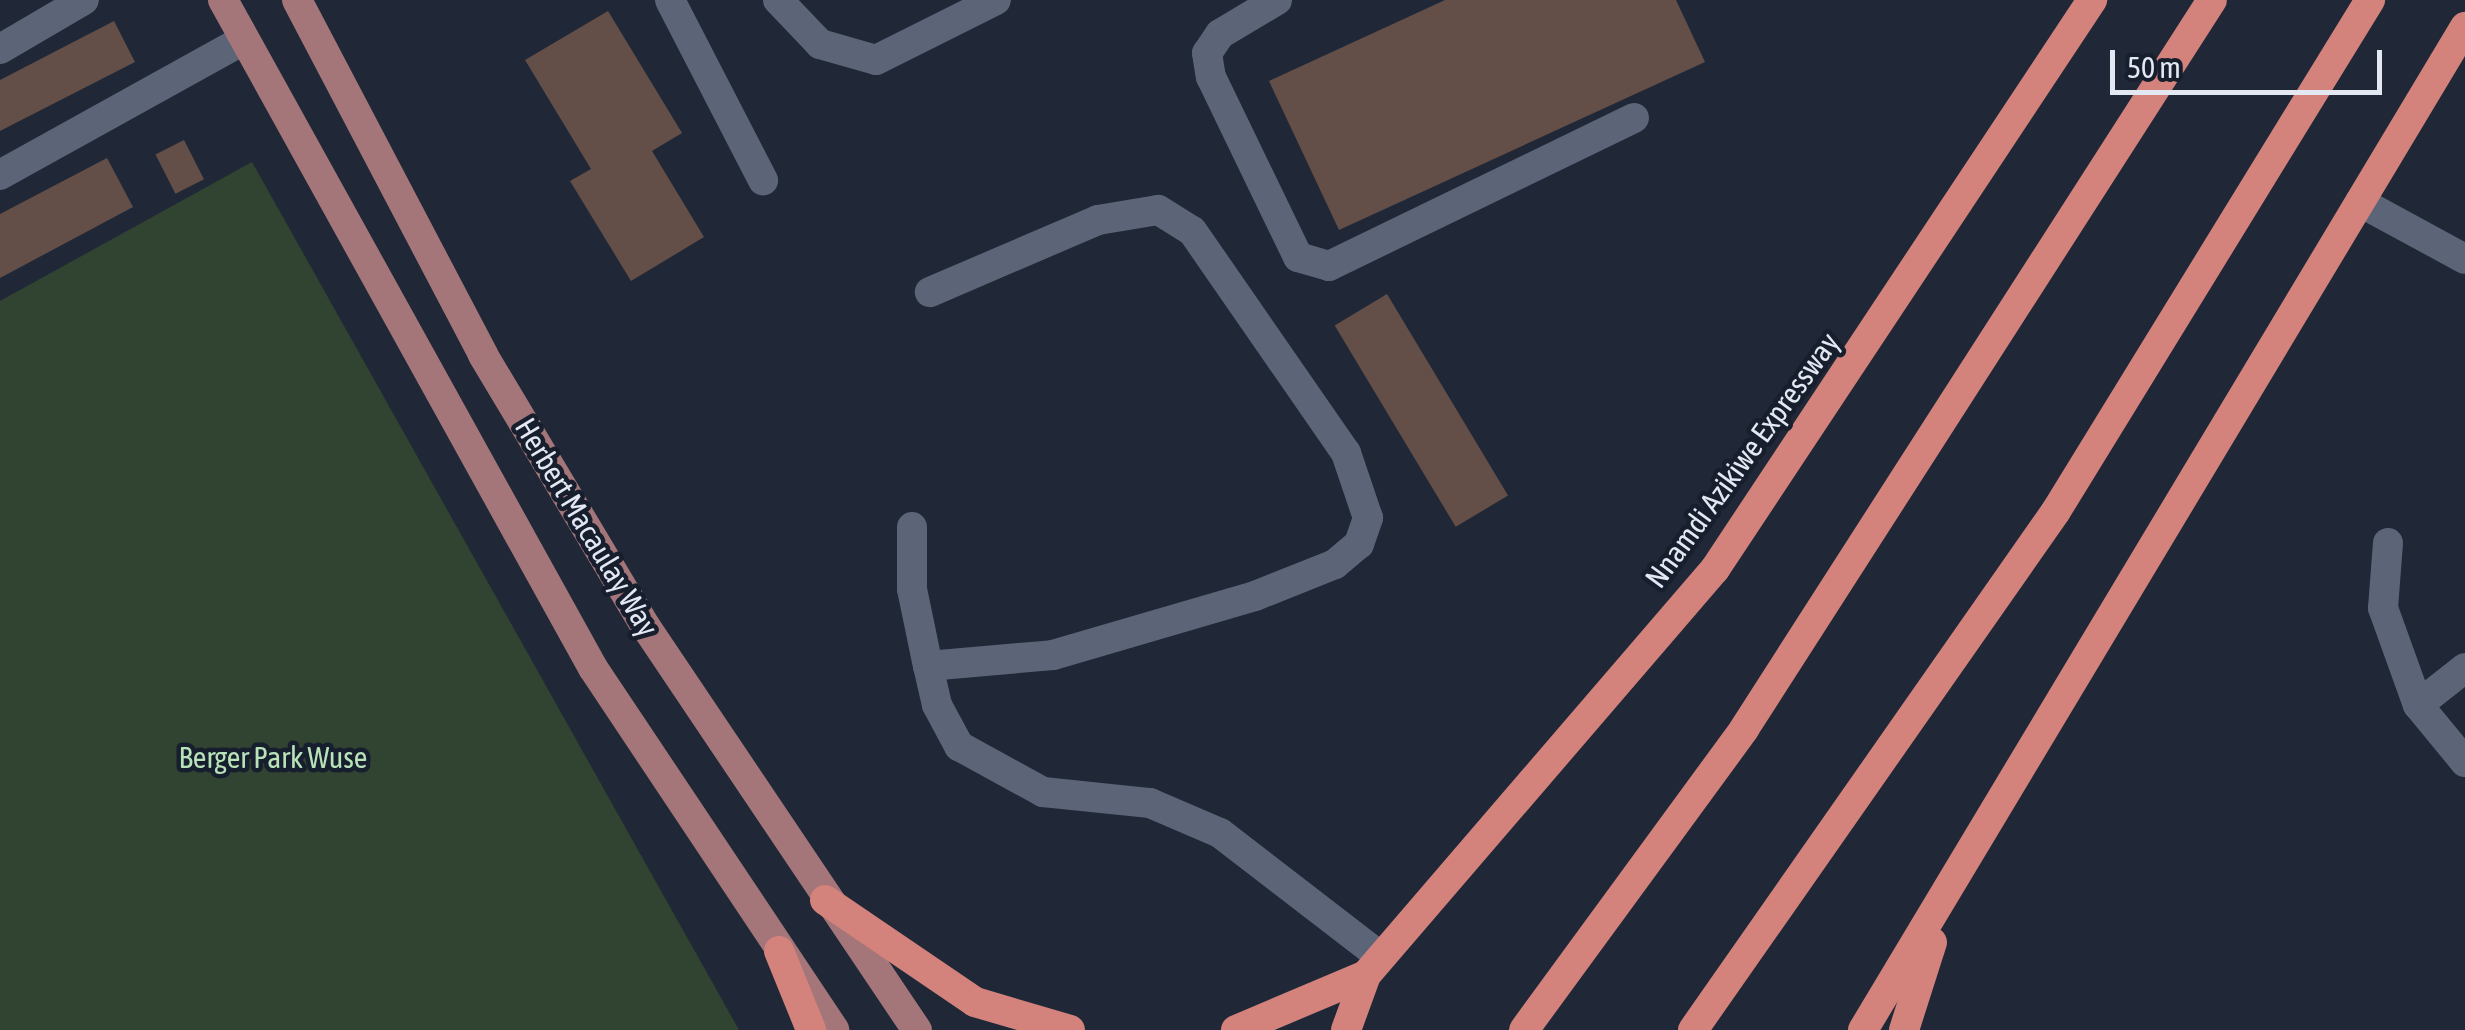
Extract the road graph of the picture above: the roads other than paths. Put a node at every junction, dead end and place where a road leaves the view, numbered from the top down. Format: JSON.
{"nodes":[{"id":1,"x":84,"y":0,"type":"edge"},
{"id":2,"x":224,"y":0,"type":"edge"},
{"id":3,"x":297,"y":0,"type":"edge"},
{"id":4,"x":670,"y":0,"type":"edge"},
{"id":5,"x":778,"y":0,"type":"edge"},
{"id":6,"x":996,"y":0,"type":"edge"},
{"id":7,"x":1277,"y":0,"type":"edge"},
{"id":8,"x":2092,"y":0,"type":"edge"},
{"id":9,"x":2212,"y":0,"type":"edge"},
{"id":10,"x":2370,"y":0,"type":"edge"},
{"id":11,"x":2465,"y":28,"type":"edge"},
{"id":12,"x":244,"y":40,"type":"junction"},
{"id":13,"x":3,"y":41,"type":"edge"},
{"id":14,"x":1634,"y":118,"type":"dead end"},
{"id":15,"x":0,"y":174,"type":"edge"},
{"id":16,"x":763,"y":180,"type":"dead end"},
{"id":17,"x":2360,"y":202,"type":"junction"},
{"id":18,"x":2465,"y":258,"type":"edge"},
{"id":19,"x":930,"y":292,"type":"dead end"},
{"id":20,"x":912,"y":527,"type":"dead end"},
{"id":21,"x":2388,"y":543,"type":"dead end"},
{"id":22,"x":928,"y":666,"type":"junction"},
{"id":23,"x":2465,"y":668,"type":"edge"},
{"id":24,"x":2418,"y":705,"type":"junction"},
{"id":25,"x":2465,"y":762,"type":"edge"},
{"id":26,"x":1967,"y":860,"type":"junction"},
{"id":27,"x":825,"y":900,"type":"junction"},
{"id":28,"x":779,"y":951,"type":"junction"},
{"id":29,"x":1374,"y":966,"type":"junction"},
{"id":30,"x":1527,"y":1026,"type":"edge"},
{"id":31,"x":811,"y":1030,"type":"edge"},
{"id":32,"x":834,"y":1030,"type":"edge"},
{"id":33,"x":918,"y":1030,"type":"edge"},
{"id":34,"x":1070,"y":1030,"type":"edge"},
{"id":35,"x":1236,"y":1030,"type":"edge"},
{"id":36,"x":1346,"y":1030,"type":"edge"},
{"id":37,"x":1692,"y":1030,"type":"edge"},
{"id":38,"x":1863,"y":1030,"type":"edge"},
{"id":39,"x":1904,"y":1030,"type":"edge"}],
"edges":[{"from":1,"to":13,"type":"street"},
{"from":2,"to":12,"type":"main road","name":"Herbert Macaulay Way"},
{"from":3,"to":27,"type":"main road","name":"Herbert Macaulay Way"},
{"from":4,"to":16,"type":"street"},
{"from":5,"to":6,"type":"street"},
{"from":7,"to":14,"type":"street"},
{"from":8,"to":29,"type":"highway","name":"Nnamdi Azikiwe Expressway"},
{"from":9,"to":30,"type":"highway"},
{"from":10,"to":37,"type":"highway"},
{"from":11,"to":17,"type":"highway"},
{"from":12,"to":15,"type":"street"},
{"from":12,"to":28,"type":"main road","name":"Herbert Macaulay Way"},
{"from":17,"to":18,"type":"street"},
{"from":17,"to":26,"type":"highway"},
{"from":19,"to":22,"type":"street"},
{"from":20,"to":22,"type":"street"},
{"from":21,"to":24,"type":"street"},
{"from":22,"to":29,"type":"street"},
{"from":23,"to":24,"type":"street"},
{"from":24,"to":25,"type":"street"},
{"from":26,"to":38,"type":"highway"},
{"from":26,"to":39,"type":"highway"},
{"from":27,"to":33,"type":"main road","name":"Herbert Macaulay Way"},
{"from":27,"to":34,"type":"highway"},
{"from":28,"to":31,"type":"highway"},
{"from":28,"to":32,"type":"main road","name":"Herbert Macaulay Way"},
{"from":29,"to":35,"type":"highway"},
{"from":29,"to":36,"type":"highway","name":"Nnamdi Azikiwe Expressway"}]}
